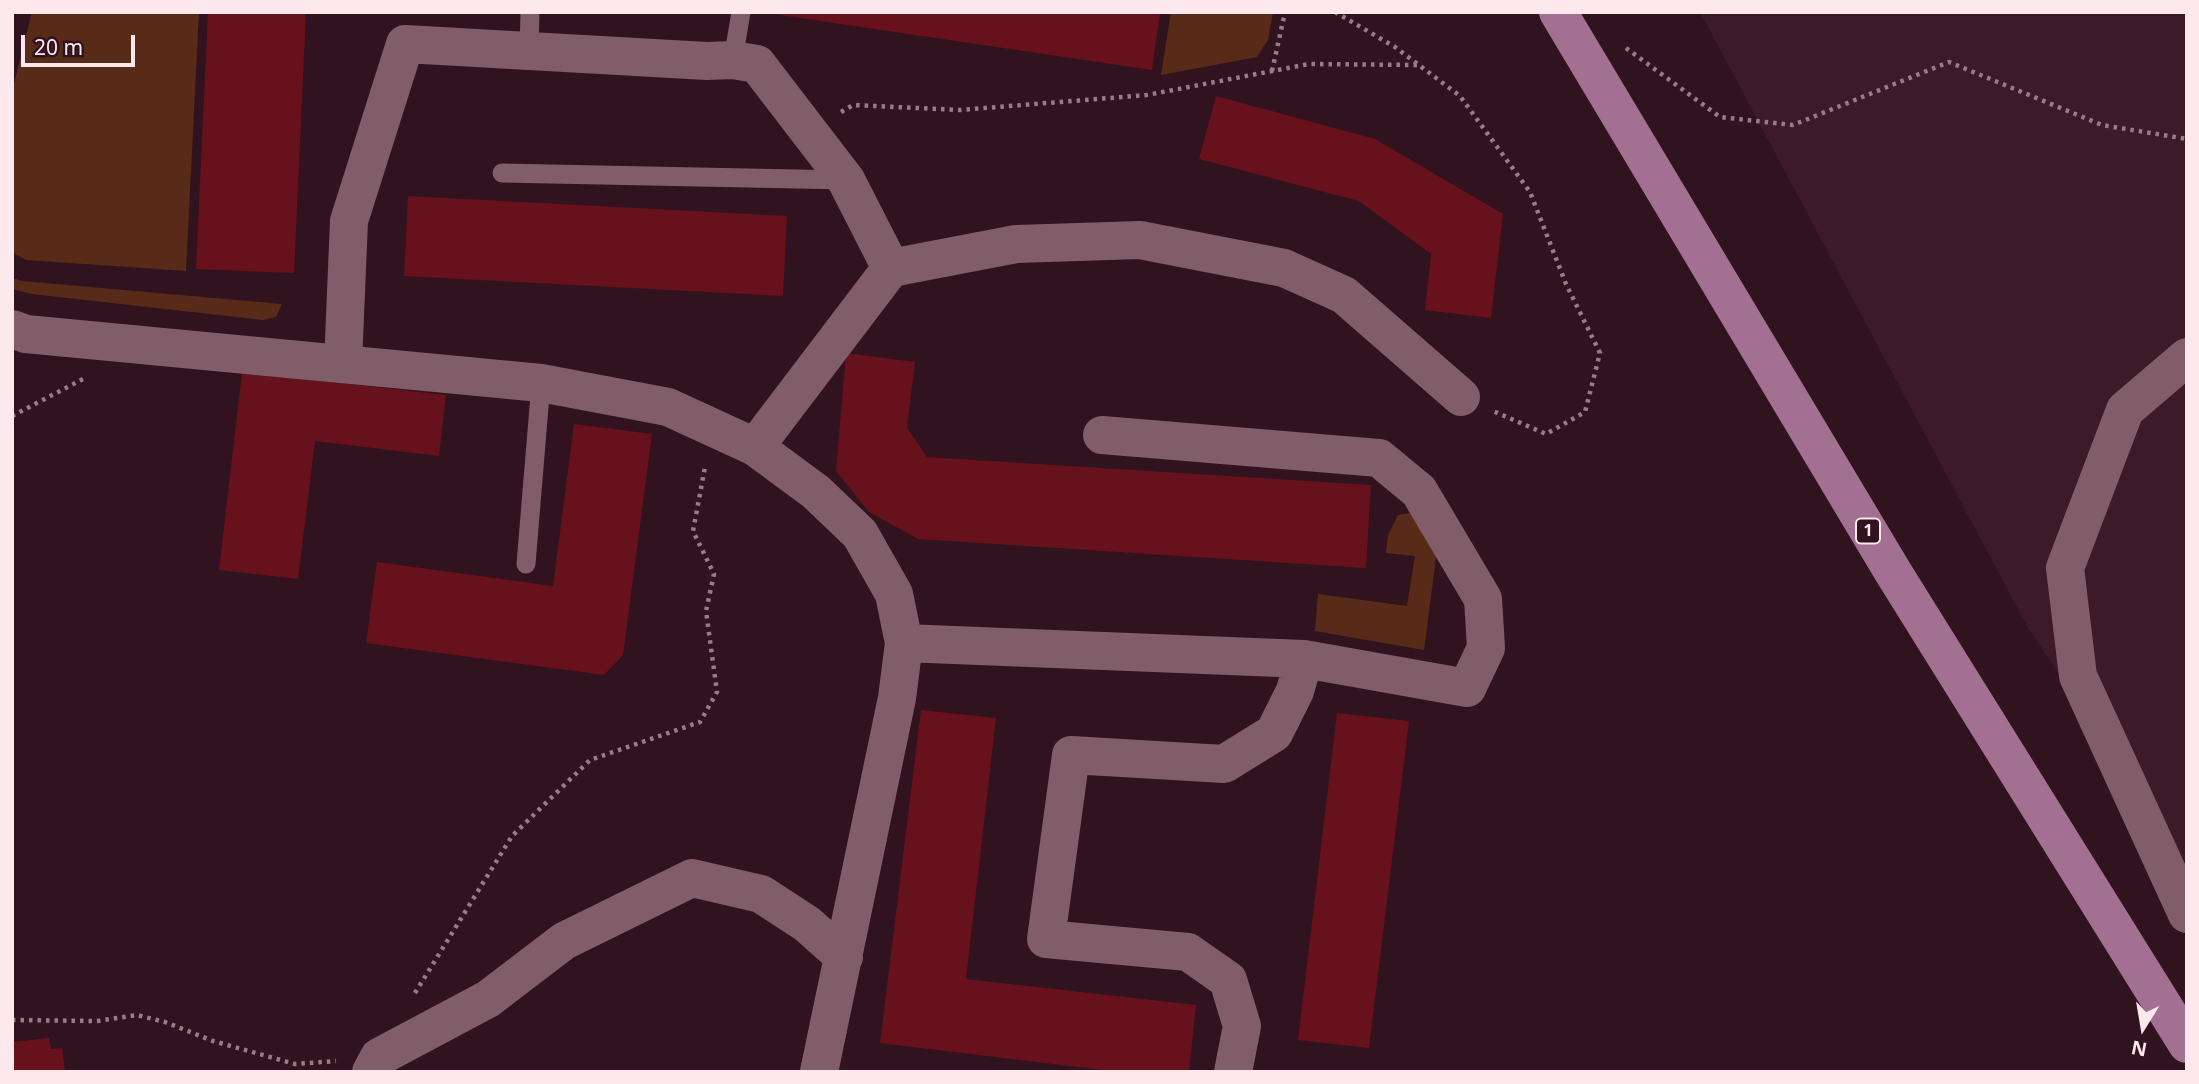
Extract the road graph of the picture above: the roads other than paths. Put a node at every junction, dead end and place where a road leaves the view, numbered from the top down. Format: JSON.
{"nodes":[{"id":1,"x":530,"y":12,"type":"edge"},
{"id":2,"x":741,"y":12,"type":"edge"},
{"id":3,"x":1559,"y":12,"type":"edge"},
{"id":4,"x":528,"y":52,"type":"junction"},
{"id":5,"x":733,"y":60,"type":"junction"},
{"id":6,"x":502,"y":173,"type":"dead end"},
{"id":7,"x":846,"y":180,"type":"junction"},
{"id":8,"x":891,"y":268,"type":"junction"},
{"id":9,"x":12,"y":329,"type":"edge"},
{"id":10,"x":2187,"y":357,"type":"edge"},
{"id":11,"x":343,"y":364,"type":"junction"},
{"id":12,"x":541,"y":383,"type":"junction"},
{"id":13,"x":1461,"y":397,"type":"road end"},
{"id":14,"x":1102,"y":435,"type":"dead end"},
{"id":15,"x":755,"y":447,"type":"junction"},
{"id":16,"x":526,"y":565,"type":"dead end"},
{"id":17,"x":904,"y":643,"type":"junction"},
{"id":18,"x":1304,"y":659,"type":"junction"},
{"id":19,"x":2187,"y":914,"type":"edge"},
{"id":20,"x":844,"y":957,"type":"junction"},
{"id":21,"x":2187,"y":1044,"type":"edge"},
{"id":22,"x":375,"y":1064,"type":"edge"},
{"id":23,"x":819,"y":1072,"type":"edge"},
{"id":24,"x":1233,"y":1072,"type":"edge"}],
"edges":[{"from":1,"to":4,"type":"lane"},
{"from":2,"to":5,"type":"lane"},
{"from":3,"to":21,"type":"main road","number":"1"},
{"from":4,"to":5,"type":"street"},
{"from":4,"to":11,"type":"street"},
{"from":5,"to":7,"type":"street"},
{"from":6,"to":7,"type":"lane"},
{"from":7,"to":8,"type":"street"},
{"from":8,"to":13,"type":"street"},
{"from":8,"to":15,"type":"street"},
{"from":9,"to":11,"type":"street"},
{"from":10,"to":19,"type":"street"},
{"from":11,"to":12,"type":"street"},
{"from":12,"to":15,"type":"street"},
{"from":12,"to":16,"type":"lane"},
{"from":14,"to":18,"type":"street"},
{"from":15,"to":17,"type":"street"},
{"from":17,"to":18,"type":"street"},
{"from":17,"to":20,"type":"street"},
{"from":18,"to":24,"type":"street"},
{"from":20,"to":22,"type":"street"},
{"from":20,"to":23,"type":"street"}]}
